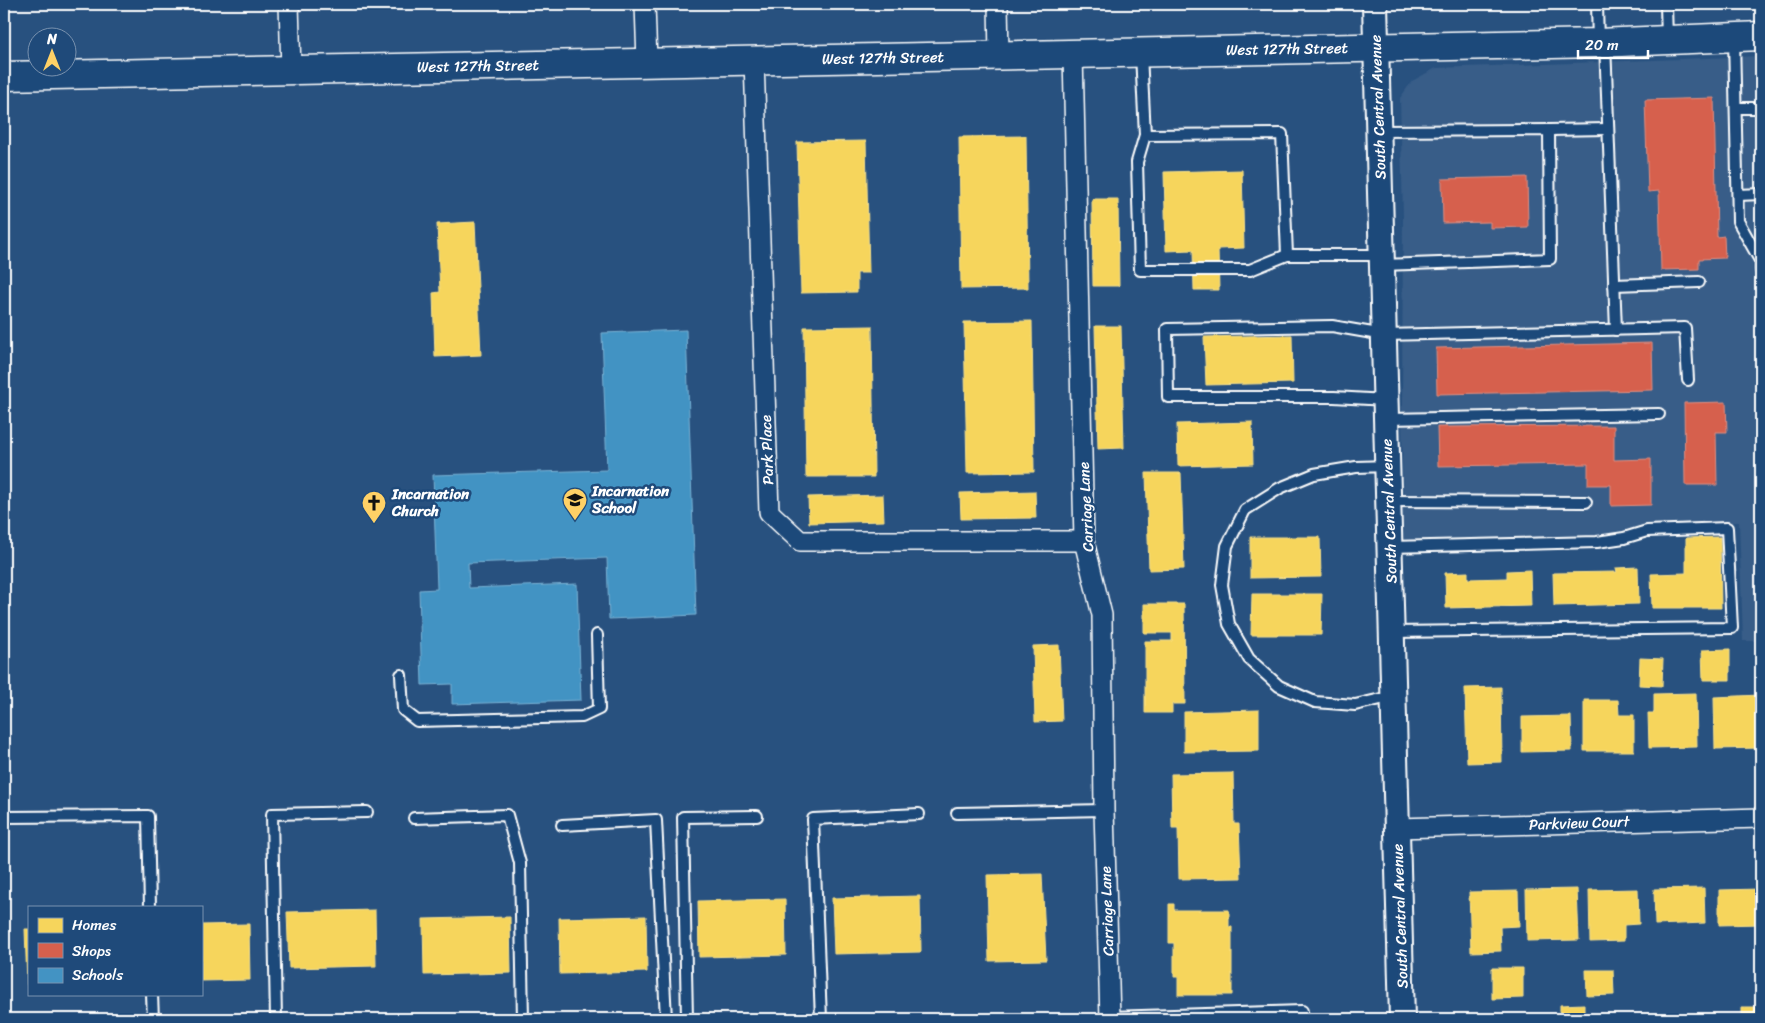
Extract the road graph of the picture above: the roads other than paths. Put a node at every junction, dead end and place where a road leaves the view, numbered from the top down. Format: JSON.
{"nodes":[{"id":1,"x":289,"y":4,"type":"edge"},
{"id":2,"x":645,"y":4,"type":"edge"},
{"id":3,"x":998,"y":4,"type":"edge"},
{"id":4,"x":1375,"y":4,"type":"edge"},
{"id":5,"x":1597,"y":4,"type":"edge"},
{"id":6,"x":1666,"y":4,"type":"edge"},
{"id":7,"x":1761,"y":36,"type":"edge"},
{"id":8,"x":1734,"y":37,"type":"junction"},
{"id":9,"x":1667,"y":40,"type":"junction"},
{"id":10,"x":1601,"y":43,"type":"junction"},
{"id":11,"x":1376,"y":48,"type":"junction"},
{"id":12,"x":1141,"y":53,"type":"junction"},
{"id":13,"x":1073,"y":54,"type":"junction"},
{"id":14,"x":1000,"y":55,"type":"junction"},
{"id":15,"x":754,"y":60,"type":"junction"},
{"id":16,"x":647,"y":62,"type":"junction"},
{"id":17,"x":291,"y":70,"type":"junction"},
{"id":18,"x":4,"y":76,"type":"edge"},
{"id":19,"x":1736,"y":108,"type":"junction"},
{"id":20,"x":1761,"y":108,"type":"edge"},
{"id":21,"x":1608,"y":129,"type":"junction"},
{"id":22,"x":1549,"y":130,"type":"junction"},
{"id":23,"x":1379,"y":132,"type":"junction"},
{"id":24,"x":1145,"y":135,"type":"junction"},
{"id":25,"x":1761,"y":194,"type":"edge"},
{"id":26,"x":1738,"y":195,"type":"junction"},
{"id":27,"x":1750,"y":242,"type":"junction"},
{"id":28,"x":1761,"y":242,"type":"edge"},
{"id":29,"x":1287,"y":255,"type":"junction"},
{"id":30,"x":1382,"y":260,"type":"junction"},
{"id":31,"x":1761,"y":270,"type":"edge"},
{"id":32,"x":1700,"y":282,"type":"dead end"},
{"id":33,"x":1614,"y":285,"type":"junction"},
{"id":34,"x":1616,"y":330,"type":"junction"},
{"id":35,"x":1384,"y":335,"type":"junction"},
{"id":36,"x":1688,"y":380,"type":"dead end"},
{"id":37,"x":1386,"y":410,"type":"junction"},
{"id":38,"x":1658,"y":414,"type":"dead end"},
{"id":39,"x":1388,"y":466,"type":"junction"},
{"id":40,"x":1389,"y":501,"type":"junction"},
{"id":41,"x":1586,"y":502,"type":"dead end"},
{"id":42,"x":1084,"y":540,"type":"junction"},
{"id":43,"x":1390,"y":547,"type":"junction"},
{"id":44,"x":1392,"y":632,"type":"junction"},
{"id":45,"x":596,"y":635,"type":"dead end"},
{"id":46,"x":401,"y":676,"type":"dead end"},
{"id":47,"x":1394,"y":696,"type":"junction"},
{"id":48,"x":1104,"y":810,"type":"junction"},
{"id":49,"x":367,"y":812,"type":"dead end"},
{"id":50,"x":957,"y":813,"type":"dead end"},
{"id":51,"x":919,"y":814,"type":"dead end"},
{"id":52,"x":757,"y":816,"type":"dead end"},
{"id":53,"x":4,"y":817,"type":"edge"},
{"id":54,"x":414,"y":818,"type":"dead end"},
{"id":55,"x":1761,"y":818,"type":"edge"},
{"id":56,"x":562,"y":825,"type":"dead end"},
{"id":57,"x":1397,"y":828,"type":"junction"},
{"id":58,"x":150,"y":906,"type":"edge"},
{"id":59,"x":152,"y":996,"type":"edge"},
{"id":60,"x":1302,"y":1011,"type":"dead end"},
{"id":61,"x":1110,"y":1018,"type":"edge"},
{"id":62,"x":153,"y":1019,"type":"edge"},
{"id":63,"x":276,"y":1019,"type":"edge"},
{"id":64,"x":523,"y":1019,"type":"edge"},
{"id":65,"x":666,"y":1019,"type":"edge"},
{"id":66,"x":687,"y":1019,"type":"edge"},
{"id":67,"x":822,"y":1019,"type":"edge"},
{"id":68,"x":1402,"y":1019,"type":"edge"}],
"edges":[{"from":1,"to":17,"type":"street"},
{"from":2,"to":16,"type":"street"},
{"from":3,"to":14,"type":"street"},
{"from":4,"to":11,"type":"street","name":"South Central Avenue"},
{"from":5,"to":10,"type":"lane"},
{"from":6,"to":9,"type":"lane"},
{"from":7,"to":8,"type":"main road","name":"West 127th Street"},
{"from":8,"to":9,"type":"main road","name":"West 127th Street"},
{"from":8,"to":19,"type":"lane"},
{"from":9,"to":10,"type":"main road","name":"West 127th Street"},
{"from":10,"to":11,"type":"main road","name":"West 127th Street"},
{"from":10,"to":21,"type":"lane"},
{"from":11,"to":12,"type":"main road","name":"West 127th Street"},
{"from":11,"to":23,"type":"street","name":"South Central Avenue"},
{"from":12,"to":13,"type":"main road","name":"West 127th Street"},
{"from":12,"to":24,"type":"lane"},
{"from":13,"to":14,"type":"main road","name":"West 127th Street"},
{"from":13,"to":42,"type":"street","name":"Carriage Lane"},
{"from":14,"to":15,"type":"main road","name":"West 127th Street"},
{"from":15,"to":16,"type":"main road","name":"West 127th Street"},
{"from":15,"to":42,"type":"street","name":"Park Place"},
{"from":16,"to":17,"type":"main road","name":"West 127th Street"},
{"from":17,"to":18,"type":"main road","name":"West 127th Street"},
{"from":19,"to":20,"type":"lane"},
{"from":19,"to":26,"type":"lane"},
{"from":21,"to":22,"type":"lane"},
{"from":21,"to":33,"type":"lane"},
{"from":22,"to":23,"type":"lane"},
{"from":22,"to":30,"type":"lane"},
{"from":23,"to":30,"type":"street","name":"South Central Avenue"},
{"from":24,"to":29,"type":"lane"},
{"from":24,"to":29,"type":"lane"},
{"from":25,"to":26,"type":"lane"},
{"from":26,"to":27,"type":"lane"},
{"from":27,"to":28,"type":"lane"},
{"from":27,"to":31,"type":"lane"},
{"from":29,"to":30,"type":"lane"},
{"from":30,"to":35,"type":"street","name":"South Central Avenue"},
{"from":32,"to":33,"type":"lane"},
{"from":33,"to":34,"type":"lane"},
{"from":34,"to":35,"type":"lane"},
{"from":34,"to":36,"type":"lane"},
{"from":35,"to":37,"type":"street","name":"South Central Avenue"},
{"from":35,"to":37,"type":"lane"},
{"from":37,"to":38,"type":"lane"},
{"from":37,"to":39,"type":"street","name":"South Central Avenue"},
{"from":39,"to":40,"type":"street","name":"South Central Avenue"},
{"from":39,"to":47,"type":"lane"},
{"from":40,"to":41,"type":"lane"},
{"from":40,"to":43,"type":"street","name":"South Central Avenue"},
{"from":42,"to":48,"type":"street","name":"Carriage Lane"},
{"from":43,"to":44,"type":"street","name":"South Central Avenue"},
{"from":43,"to":44,"type":"lane"},
{"from":44,"to":47,"type":"street","name":"South Central Avenue"},
{"from":45,"to":46,"type":"lane"},
{"from":47,"to":57,"type":"street","name":"South Central Avenue"},
{"from":48,"to":50,"type":"lane"},
{"from":48,"to":61,"type":"street","name":"Carriage Lane"},
{"from":49,"to":63,"type":"lane"},
{"from":51,"to":67,"type":"lane"},
{"from":52,"to":66,"type":"lane"},
{"from":53,"to":58,"type":"lane"},
{"from":54,"to":64,"type":"lane"},
{"from":55,"to":57,"type":"street","name":"Parkview Court"},
{"from":56,"to":65,"type":"lane"},
{"from":57,"to":68,"type":"street","name":"South Central Avenue"},
{"from":59,"to":62,"type":"lane"},
{"from":60,"to":61,"type":"lane"}]}
